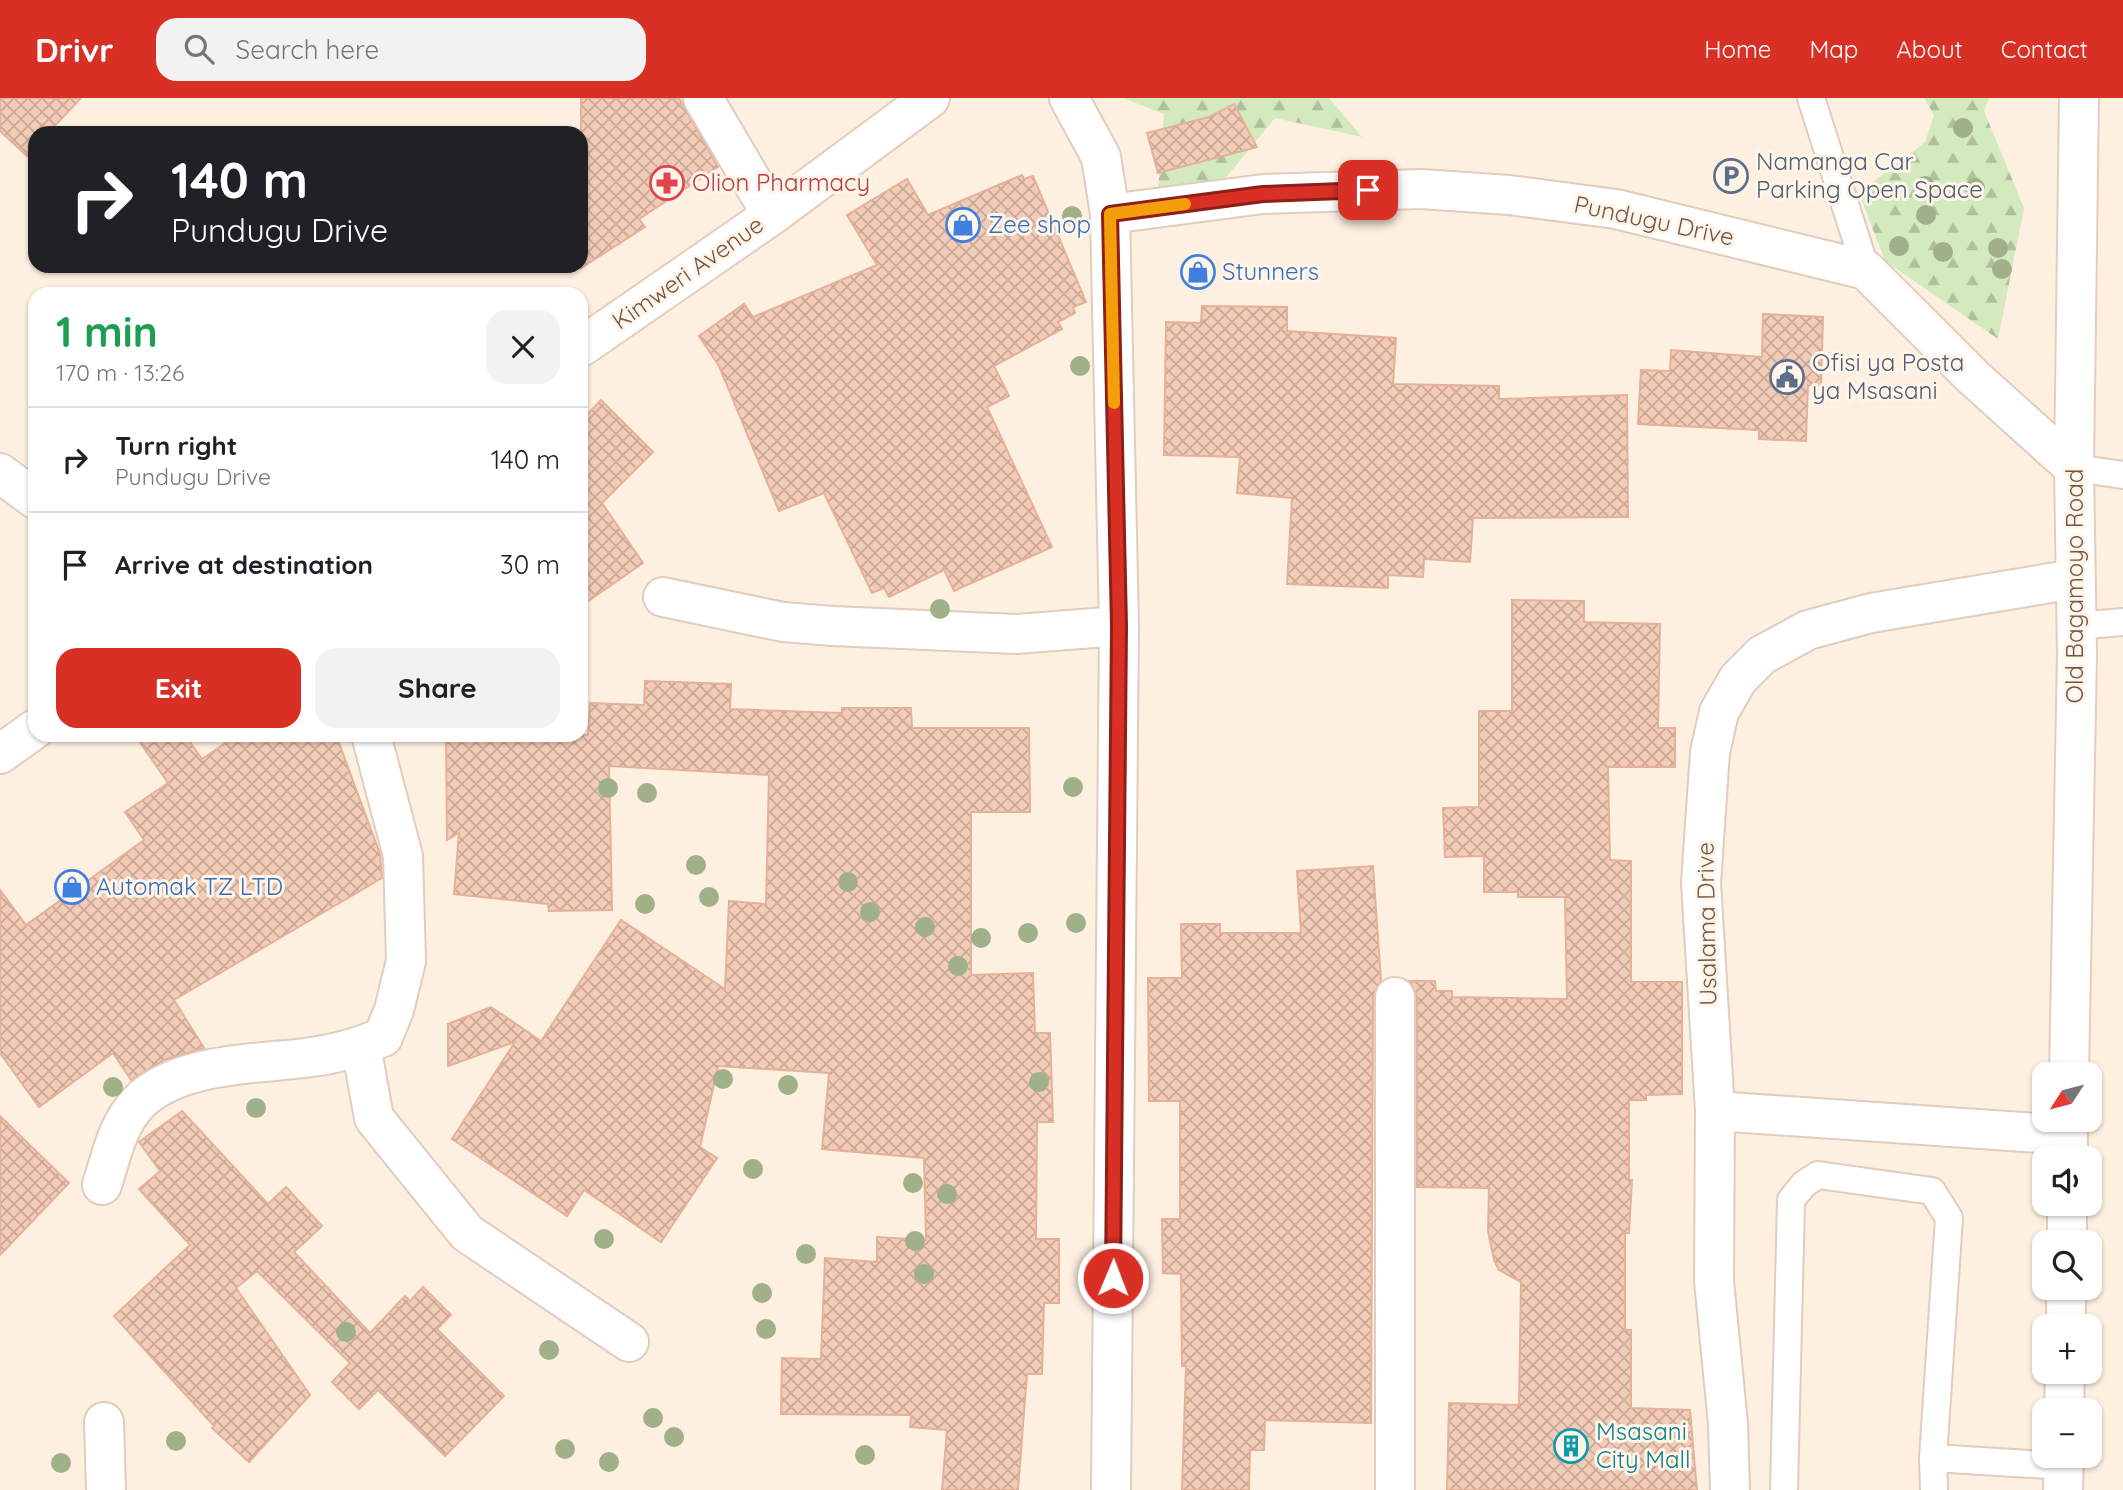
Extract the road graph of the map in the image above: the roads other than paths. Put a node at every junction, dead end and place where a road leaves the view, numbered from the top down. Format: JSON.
{"nodes":[{"id":1,"x":703,"y":98,"type":"edge"},
{"id":2,"x":930,"y":98,"type":"edge"},
{"id":3,"x":1069,"y":98,"type":"edge"},
{"id":4,"x":1811,"y":98,"type":"edge"},
{"id":5,"x":2079,"y":98,"type":"edge"},
{"id":6,"x":1110,"y":214,"type":"junction"},
{"id":7,"x":772,"y":215,"type":"junction"},
{"id":8,"x":1866,"y":270,"type":"junction"},
{"id":9,"x":588,"y":342,"type":"edge"},
{"id":10,"x":2074,"y":468,"type":"junction"},
{"id":11,"x":0,"y":473,"type":"edge"},
{"id":12,"x":2123,"y":475,"type":"edge"},
{"id":13,"x":28,"y":494,"type":"edge"},
{"id":14,"x":2074,"y":579,"type":"junction"},
{"id":15,"x":663,"y":597,"type":"dead end"},
{"id":16,"x":2123,"y":622,"type":"edge"},
{"id":17,"x":1119,"y":626,"type":"junction"},
{"id":18,"x":2076,"y":626,"type":"junction"},
{"id":19,"x":28,"y":734,"type":"edge"},
{"id":20,"x":373,"y":742,"type":"edge"},
{"id":21,"x":0,"y":754,"type":"edge"},
{"id":22,"x":1395,"y":997,"type":"dead end"},
{"id":23,"x":361,"y":1046,"type":"junction"},
{"id":24,"x":2069,"y":1062,"type":"edge"},
{"id":25,"x":1715,"y":1111,"type":"junction"},
{"id":26,"x":2068,"y":1138,"type":"edge"},
{"id":27,"x":102,"y":1185,"type":"dead end"},
{"id":28,"x":629,"y":1342,"type":"dead end"},
{"id":29,"x":104,"y":1422,"type":"dead end"},
{"id":30,"x":1933,"y":1458,"type":"junction"},
{"id":31,"x":2064,"y":1471,"type":"edge"},
{"id":32,"x":106,"y":1490,"type":"edge"},
{"id":33,"x":1111,"y":1490,"type":"edge"},
{"id":34,"x":1395,"y":1490,"type":"edge"},
{"id":35,"x":1730,"y":1490,"type":"edge"},
{"id":36,"x":1784,"y":1490,"type":"edge"},
{"id":37,"x":1934,"y":1490,"type":"edge"}],
"edges":[{"from":1,"to":7,"type":"street"},
{"from":2,"to":7,"type":"street","name":"Kimweri Avenue"},
{"from":3,"to":6,"type":"street"},
{"from":4,"to":8,"type":"lane"},
{"from":5,"to":10,"type":"street","name":"Old Bagamoyo Road"},
{"from":6,"to":8,"type":"street","name":"Pundugu Drive"},
{"from":6,"to":17,"type":"street"},
{"from":7,"to":9,"type":"street","name":"Kimweri Avenue"},
{"from":8,"to":10,"type":"street"},
{"from":10,"to":12,"type":"lane"},
{"from":10,"to":14,"type":"street","name":"Old Bagamoyo Road"},
{"from":11,"to":13,"type":"street"},
{"from":14,"to":18,"type":"street","name":"Old Bagamoyo Road"},
{"from":14,"to":25,"type":"street","name":"Usalama Drive"},
{"from":15,"to":17,"type":"street"},
{"from":16,"to":18,"type":"lane"},
{"from":17,"to":33,"type":"street"},
{"from":18,"to":24,"type":"street","name":"Old Bagamoyo Road"},
{"from":19,"to":21,"type":"street"},
{"from":20,"to":23,"type":"street"},
{"from":22,"to":34,"type":"street"},
{"from":23,"to":27,"type":"street"},
{"from":23,"to":28,"type":"street"},
{"from":25,"to":26,"type":"street"},
{"from":25,"to":35,"type":"street","name":"Usalama Drive"},
{"from":29,"to":32,"type":"street"},
{"from":30,"to":31,"type":"lane"},
{"from":30,"to":36,"type":"lane"},
{"from":30,"to":37,"type":"lane"}]}
